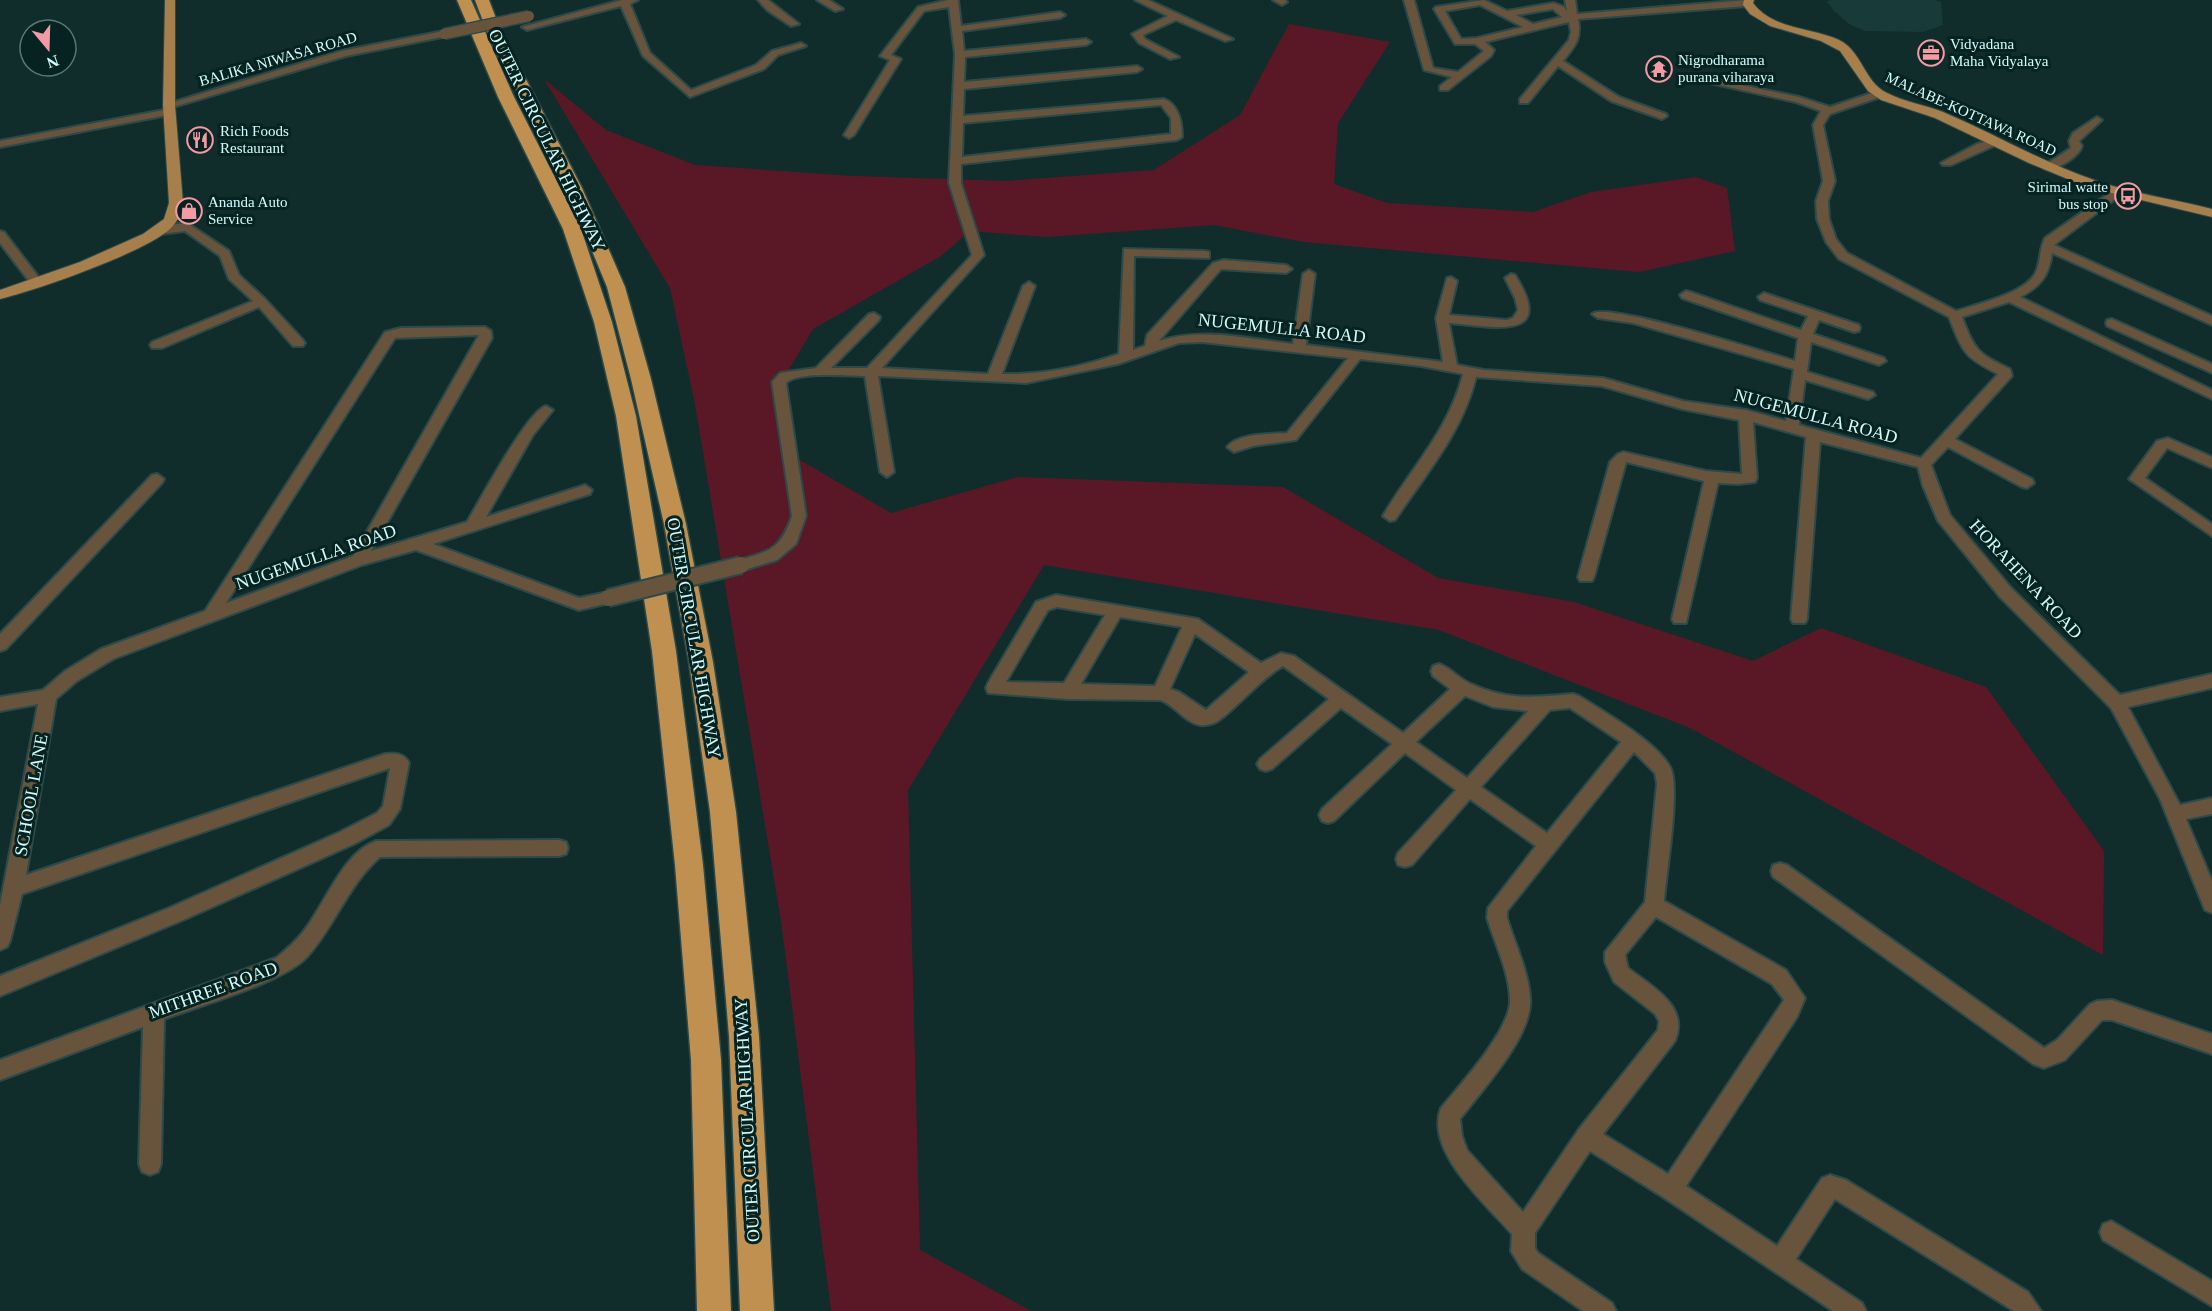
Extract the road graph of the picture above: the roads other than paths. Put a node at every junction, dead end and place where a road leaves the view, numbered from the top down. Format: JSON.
{"nodes":[{"id":1,"x":170,"y":0,"type":"edge"},
{"id":2,"x":464,"y":0,"type":"edge"},
{"id":3,"x":482,"y":0,"type":"edge"},
{"id":4,"x":608,"y":0,"type":"edge"},
{"id":5,"x":763,"y":0,"type":"edge"},
{"id":6,"x":822,"y":0,"type":"edge"},
{"id":7,"x":1140,"y":0,"type":"edge"},
{"id":8,"x":1409,"y":0,"type":"edge"},
{"id":9,"x":1570,"y":0,"type":"edge"},
{"id":10,"x":629,"y":1,"type":"edge"},
{"id":11,"x":954,"y":1,"type":"edge"},
{"id":12,"x":1479,"y":1,"type":"edge"},
{"id":13,"x":1748,"y":1,"type":"edge"},
{"id":14,"x":838,"y":9,"type":"dead end"},
{"id":15,"x":1060,"y":15,"type":"dead end"},
{"id":16,"x":1508,"y":15,"type":"junction"},
{"id":17,"x":1176,"y":16,"type":"junction"},
{"id":18,"x":1571,"y":18,"type":"junction"},
{"id":19,"x":794,"y":24,"type":"dead end"},
{"id":20,"x":527,"y":27,"type":"dead end"},
{"id":21,"x":1534,"y":28,"type":"junction"},
{"id":22,"x":958,"y":29,"type":"junction"},
{"id":23,"x":1228,"y":39,"type":"dead end"},
{"id":24,"x":1478,"y":41,"type":"junction"},
{"id":25,"x":1086,"y":42,"type":"dead end"},
{"id":26,"x":801,"y":46,"type":"dead end"},
{"id":27,"x":960,"y":54,"type":"junction"},
{"id":28,"x":1174,"y":57,"type":"dead end"},
{"id":29,"x":1557,"y":61,"type":"junction"},
{"id":30,"x":1137,"y":69,"type":"dead end"},
{"id":31,"x":1461,"y":76,"type":"junction"},
{"id":32,"x":1692,"y":76,"type":"dead end"},
{"id":33,"x":959,"y":86,"type":"junction"},
{"id":34,"x":1444,"y":88,"type":"dead end"},
{"id":35,"x":1879,"y":94,"type":"junction"},
{"id":36,"x":1524,"y":101,"type":"dead end"},
{"id":37,"x":169,"y":109,"type":"junction"},
{"id":38,"x":1831,"y":111,"type":"junction"},
{"id":39,"x":1662,"y":116,"type":"dead end"},
{"id":40,"x":956,"y":120,"type":"junction"},
{"id":41,"x":2097,"y":120,"type":"dead end"},
{"id":42,"x":849,"y":135,"type":"dead end"},
{"id":43,"x":1994,"y":142,"type":"junction"},
{"id":44,"x":0,"y":144,"type":"edge"},
{"id":45,"x":956,"y":161,"type":"junction"},
{"id":46,"x":1947,"y":163,"type":"dead end"},
{"id":47,"x":2049,"y":167,"type":"junction"},
{"id":48,"x":2118,"y":192,"type":"junction"},
{"id":49,"x":2212,"y":213,"type":"edge"},
{"id":50,"x":159,"y":230,"type":"junction"},
{"id":51,"x":0,"y":235,"type":"edge"},
{"id":52,"x":2047,"y":246,"type":"junction"},
{"id":53,"x":1205,"y":255,"type":"dead end"},
{"id":54,"x":1286,"y":269,"type":"dead end"},
{"id":55,"x":1309,"y":274,"type":"dead end"},
{"id":56,"x":1511,"y":278,"type":"dead end"},
{"id":57,"x":1451,"y":281,"type":"dead end"},
{"id":58,"x":36,"y":282,"type":"junction"},
{"id":59,"x":1029,"y":286,"type":"dead end"},
{"id":60,"x":0,"y":294,"type":"edge"},
{"id":61,"x":1686,"y":295,"type":"dead end"},
{"id":62,"x":1764,"y":297,"type":"dead end"},
{"id":63,"x":2009,"y":297,"type":"junction"},
{"id":64,"x":261,"y":302,"type":"junction"},
{"id":65,"x":1598,"y":314,"type":"dead end"},
{"id":66,"x":1815,"y":315,"type":"junction"},
{"id":67,"x":1954,"y":315,"type":"junction"},
{"id":68,"x":874,"y":317,"type":"dead end"},
{"id":69,"x":1442,"y":318,"type":"junction"},
{"id":70,"x":2212,"y":321,"type":"edge"},
{"id":71,"x":2112,"y":323,"type":"dead end"},
{"id":72,"x":1854,"y":328,"type":"dead end"},
{"id":73,"x":1805,"y":336,"type":"junction"},
{"id":74,"x":298,"y":343,"type":"dead end"},
{"id":75,"x":157,"y":345,"type":"dead end"},
{"id":76,"x":1152,"y":347,"type":"junction"},
{"id":77,"x":1299,"y":349,"type":"junction"},
{"id":78,"x":1357,"y":355,"type":"junction"},
{"id":79,"x":1126,"y":357,"type":"junction"},
{"id":80,"x":1879,"y":361,"type":"dead end"},
{"id":81,"x":1451,"y":368,"type":"junction"},
{"id":82,"x":2212,"y":369,"type":"edge"},
{"id":83,"x":1801,"y":370,"type":"junction"},
{"id":84,"x":819,"y":372,"type":"junction"},
{"id":85,"x":871,"y":372,"type":"junction"},
{"id":86,"x":1470,"y":372,"type":"junction"},
{"id":87,"x":993,"y":379,"type":"junction"},
{"id":88,"x":1868,"y":395,"type":"dead end"},
{"id":89,"x":2212,"y":395,"type":"edge"},
{"id":90,"x":546,"y":410,"type":"dead end"},
{"id":91,"x":1746,"y":415,"type":"junction"},
{"id":92,"x":1792,"y":428,"type":"junction"},
{"id":93,"x":1813,"y":435,"type":"junction"},
{"id":94,"x":1946,"y":440,"type":"junction"},
{"id":95,"x":1234,"y":447,"type":"dead end"},
{"id":96,"x":2212,"y":463,"type":"edge"},
{"id":97,"x":1924,"y":464,"type":"junction"},
{"id":98,"x":887,"y":472,"type":"dead end"},
{"id":99,"x":1712,"y":476,"type":"junction"},
{"id":100,"x":157,"y":479,"type":"dead end"},
{"id":101,"x":2027,"y":483,"type":"dead end"},
{"id":102,"x":585,"y":490,"type":"dead end"},
{"id":103,"x":1390,"y":516,"type":"dead end"},
{"id":104,"x":473,"y":525,"type":"junction"},
{"id":105,"x":2212,"y":531,"type":"edge"},
{"id":106,"x":417,"y":544,"type":"junction"},
{"id":107,"x":358,"y":560,"type":"junction"},
{"id":108,"x":1586,"y":577,"type":"dead end"},
{"id":109,"x":1116,"y":610,"type":"junction"},
{"id":110,"x":211,"y":614,"type":"junction"},
{"id":111,"x":1680,"y":619,"type":"dead end"},
{"id":112,"x":1798,"y":619,"type":"dead end"},
{"id":113,"x":1192,"y":624,"type":"junction"},
{"id":114,"x":0,"y":645,"type":"edge"},
{"id":115,"x":1261,"y":671,"type":"junction"},
{"id":116,"x":1439,"y":671,"type":"dead end"},
{"id":117,"x":2212,"y":681,"type":"edge"},
{"id":118,"x":1462,"y":688,"type":"junction"},
{"id":119,"x":1068,"y":692,"type":"junction"},
{"id":120,"x":1160,"y":693,"type":"junction"},
{"id":121,"x":48,"y":696,"type":"junction"},
{"id":122,"x":1341,"y":698,"type":"junction"},
{"id":123,"x":2117,"y":703,"type":"junction"},
{"id":124,"x":0,"y":704,"type":"edge"},
{"id":125,"x":1544,"y":705,"type":"junction"},
{"id":126,"x":1633,"y":741,"type":"junction"},
{"id":127,"x":1405,"y":744,"type":"junction"},
{"id":128,"x":1266,"y":764,"type":"dead end"},
{"id":129,"x":1468,"y":788,"type":"junction"},
{"id":130,"x":2212,"y":806,"type":"edge"},
{"id":131,"x":2174,"y":814,"type":"junction"},
{"id":132,"x":1328,"y":815,"type":"dead end"},
{"id":133,"x":1549,"y":845,"type":"junction"},
{"id":134,"x":559,"y":848,"type":"dead end"},
{"id":135,"x":1405,"y":859,"type":"dead end"},
{"id":136,"x":1780,"y":871,"type":"dead end"},
{"id":137,"x":8,"y":900,"type":"edge"},
{"id":138,"x":2212,"y":904,"type":"edge"},
{"id":139,"x":1654,"y":905,"type":"junction"},
{"id":140,"x":0,"y":941,"type":"edge"},
{"id":141,"x":0,"y":986,"type":"edge"},
{"id":142,"x":154,"y":1012,"type":"junction"},
{"id":143,"x":2212,"y":1044,"type":"edge"},
{"id":144,"x":0,"y":1070,"type":"edge"},
{"id":145,"x":1587,"y":1137,"type":"junction"},
{"id":146,"x":150,"y":1164,"type":"dead end"},
{"id":147,"x":1671,"y":1189,"type":"junction"},
{"id":148,"x":1524,"y":1230,"type":"junction"},
{"id":149,"x":2111,"y":1232,"type":"dead end"},
{"id":150,"x":1780,"y":1262,"type":"junction"},
{"id":151,"x":2212,"y":1294,"type":"edge"},
{"id":152,"x":714,"y":1311,"type":"edge"},
{"id":153,"x":756,"y":1311,"type":"edge"},
{"id":154,"x":1604,"y":1311,"type":"edge"},
{"id":155,"x":1854,"y":1311,"type":"edge"},
{"id":156,"x":2029,"y":1311,"type":"edge"}],
"edges":[{"from":1,"to":37,"type":"main road"},
{"from":2,"to":152,"type":"highway","name":"OUTER CIRCULAR HIGHWAY"},
{"from":3,"to":153,"type":"highway","name":"OUTER CIRCULAR HIGHWAY"},
{"from":4,"to":37,"type":"street","name":"BALIKA NIWASA ROAD","bridge":true},
{"from":5,"to":19,"type":"street"},
{"from":6,"to":14,"type":"street"},
{"from":7,"to":17,"type":"street"},
{"from":8,"to":31,"type":"street"},
{"from":9,"to":18,"type":"street"},
{"from":10,"to":20,"type":"street"},
{"from":10,"to":26,"type":"street"},
{"from":11,"to":22,"type":"street"},
{"from":11,"to":42,"type":"street"},
{"from":12,"to":16,"type":"street"},
{"from":12,"to":24,"type":"street"},
{"from":13,"to":18,"type":"street"},
{"from":13,"to":35,"type":"main road","name":"MALABE-KOTTAWA ROAD"},
{"from":15,"to":22,"type":"street"},
{"from":16,"to":18,"type":"street"},
{"from":16,"to":21,"type":"street"},
{"from":17,"to":23,"type":"street"},
{"from":17,"to":28,"type":"street"},
{"from":18,"to":21,"type":"street"},
{"from":18,"to":29,"type":"street"},
{"from":21,"to":24,"type":"street"},
{"from":22,"to":27,"type":"street"},
{"from":24,"to":31,"type":"street"},
{"from":25,"to":27,"type":"street"},
{"from":27,"to":33,"type":"street"},
{"from":29,"to":36,"type":"street"},
{"from":29,"to":39,"type":"street"},
{"from":30,"to":33,"type":"street"},
{"from":31,"to":34,"type":"street"},
{"from":32,"to":38,"type":"street"},
{"from":33,"to":40,"type":"street"},
{"from":35,"to":38,"type":"street"},
{"from":35,"to":43,"type":"main road","name":"MALABE-KOTTAWA ROAD"},
{"from":37,"to":44,"type":"street","name":"BALIKA NIWASA ROAD"},
{"from":37,"to":50,"type":"main road"},
{"from":38,"to":67,"type":"street"},
{"from":40,"to":45,"type":"street"},
{"from":40,"to":45,"type":"street"},
{"from":41,"to":47,"type":"street"},
{"from":43,"to":46,"type":"street"},
{"from":43,"to":47,"type":"main road","name":"MALABE-KOTTAWA ROAD"},
{"from":45,"to":85,"type":"street"},
{"from":47,"to":48,"type":"main road","name":"MALABE-KOTTAWA ROAD"},
{"from":48,"to":49,"type":"main road","name":"MALABE-KOTTAWA ROAD"},
{"from":48,"to":52,"type":"street"},
{"from":50,"to":58,"type":"main road"},
{"from":50,"to":64,"type":"street"},
{"from":51,"to":58,"type":"street"},
{"from":52,"to":63,"type":"street"},
{"from":52,"to":70,"type":"street"},
{"from":53,"to":79,"type":"street"},
{"from":54,"to":76,"type":"street"},
{"from":55,"to":77,"type":"street"},
{"from":56,"to":69,"type":"street"},
{"from":57,"to":69,"type":"street"},
{"from":58,"to":60,"type":"main road"},
{"from":59,"to":87,"type":"street"},
{"from":61,"to":73,"type":"street"},
{"from":62,"to":66,"type":"street"},
{"from":63,"to":67,"type":"street"},
{"from":63,"to":89,"type":"street"},
{"from":64,"to":74,"type":"street"},
{"from":64,"to":75,"type":"street"},
{"from":65,"to":83,"type":"street"},
{"from":66,"to":72,"type":"street"},
{"from":66,"to":73,"type":"street"},
{"from":67,"to":94,"type":"street"},
{"from":68,"to":84,"type":"street"},
{"from":69,"to":81,"type":"street"},
{"from":71,"to":82,"type":"street"},
{"from":73,"to":80,"type":"street"},
{"from":73,"to":83,"type":"street"},
{"from":76,"to":77,"type":"street","name":"NUGEMULLA ROAD"},
{"from":76,"to":79,"type":"street","name":"NUGEMULLA ROAD"},
{"from":77,"to":78,"type":"street","name":"NUGEMULLA ROAD"},
{"from":78,"to":81,"type":"street","name":"NUGEMULLA ROAD"},
{"from":78,"to":95,"type":"street"},
{"from":79,"to":87,"type":"street","name":"NUGEMULLA ROAD"},
{"from":81,"to":86,"type":"street","name":"NUGEMULLA ROAD"},
{"from":83,"to":88,"type":"street"},
{"from":83,"to":92,"type":"street"},
{"from":84,"to":85,"type":"street","name":"NUGEMULLA ROAD"},
{"from":84,"to":106,"type":"street","name":"NUGEMULLA ROAD","bridge":true},
{"from":85,"to":87,"type":"street","name":"NUGEMULLA ROAD"},
{"from":85,"to":98,"type":"street"},
{"from":86,"to":91,"type":"street","name":"NUGEMULLA ROAD"},
{"from":86,"to":103,"type":"street"},
{"from":90,"to":104,"type":"street"},
{"from":91,"to":92,"type":"street","name":"NUGEMULLA ROAD"},
{"from":91,"to":99,"type":"street"},
{"from":92,"to":93,"type":"street","name":"NUGEMULLA ROAD"},
{"from":93,"to":97,"type":"street","name":"NUGEMULLA ROAD"},
{"from":93,"to":112,"type":"street"},
{"from":94,"to":97,"type":"street"},
{"from":94,"to":101,"type":"street"},
{"from":96,"to":105,"type":"street"},
{"from":97,"to":123,"type":"street","name":"HORAHENA ROAD"},
{"from":99,"to":108,"type":"street"},
{"from":99,"to":111,"type":"street"},
{"from":100,"to":114,"type":"street"},
{"from":102,"to":104,"type":"street"},
{"from":104,"to":106,"type":"street"},
{"from":106,"to":107,"type":"street","name":"NUGEMULLA ROAD"},
{"from":107,"to":110,"type":"street","name":"NUGEMULLA ROAD"},
{"from":107,"to":110,"type":"street"},
{"from":109,"to":113,"type":"street"},
{"from":109,"to":119,"type":"street"},
{"from":109,"to":119,"type":"street"},
{"from":110,"to":121,"type":"street","name":"NUGEMULLA ROAD"},
{"from":113,"to":115,"type":"street"},
{"from":113,"to":120,"type":"street"},
{"from":115,"to":120,"type":"street"},
{"from":115,"to":122,"type":"street"},
{"from":116,"to":118,"type":"street"},
{"from":117,"to":123,"type":"street"},
{"from":118,"to":125,"type":"street"},
{"from":118,"to":127,"type":"street"},
{"from":119,"to":120,"type":"street"},
{"from":121,"to":124,"type":"street"},
{"from":121,"to":137,"type":"street","name":"SCHOOL LANE"},
{"from":122,"to":127,"type":"street"},
{"from":122,"to":128,"type":"street"},
{"from":123,"to":131,"type":"street","name":"HORAHENA ROAD"},
{"from":125,"to":126,"type":"street"},
{"from":125,"to":129,"type":"street"},
{"from":126,"to":133,"type":"street"},
{"from":126,"to":139,"type":"street"},
{"from":127,"to":129,"type":"street"},
{"from":127,"to":132,"type":"street"},
{"from":129,"to":133,"type":"street"},
{"from":129,"to":135,"type":"street"},
{"from":130,"to":131,"type":"street"},
{"from":131,"to":138,"type":"street","name":"HORAHENA ROAD"},
{"from":133,"to":148,"type":"street"},
{"from":134,"to":142,"type":"street","name":"MITHREE ROAD"},
{"from":136,"to":143,"type":"street"},
{"from":137,"to":140,"type":"street","name":"SCHOOL LANE"},
{"from":137,"to":141,"type":"street"},
{"from":139,"to":145,"type":"street"},
{"from":139,"to":147,"type":"street"},
{"from":142,"to":144,"type":"street","name":"MITHREE ROAD"},
{"from":142,"to":146,"type":"street"},
{"from":145,"to":147,"type":"street"},
{"from":145,"to":148,"type":"street"},
{"from":147,"to":150,"type":"street"},
{"from":148,"to":154,"type":"street"},
{"from":149,"to":151,"type":"street"},
{"from":150,"to":155,"type":"street"},
{"from":150,"to":156,"type":"street"}]}
